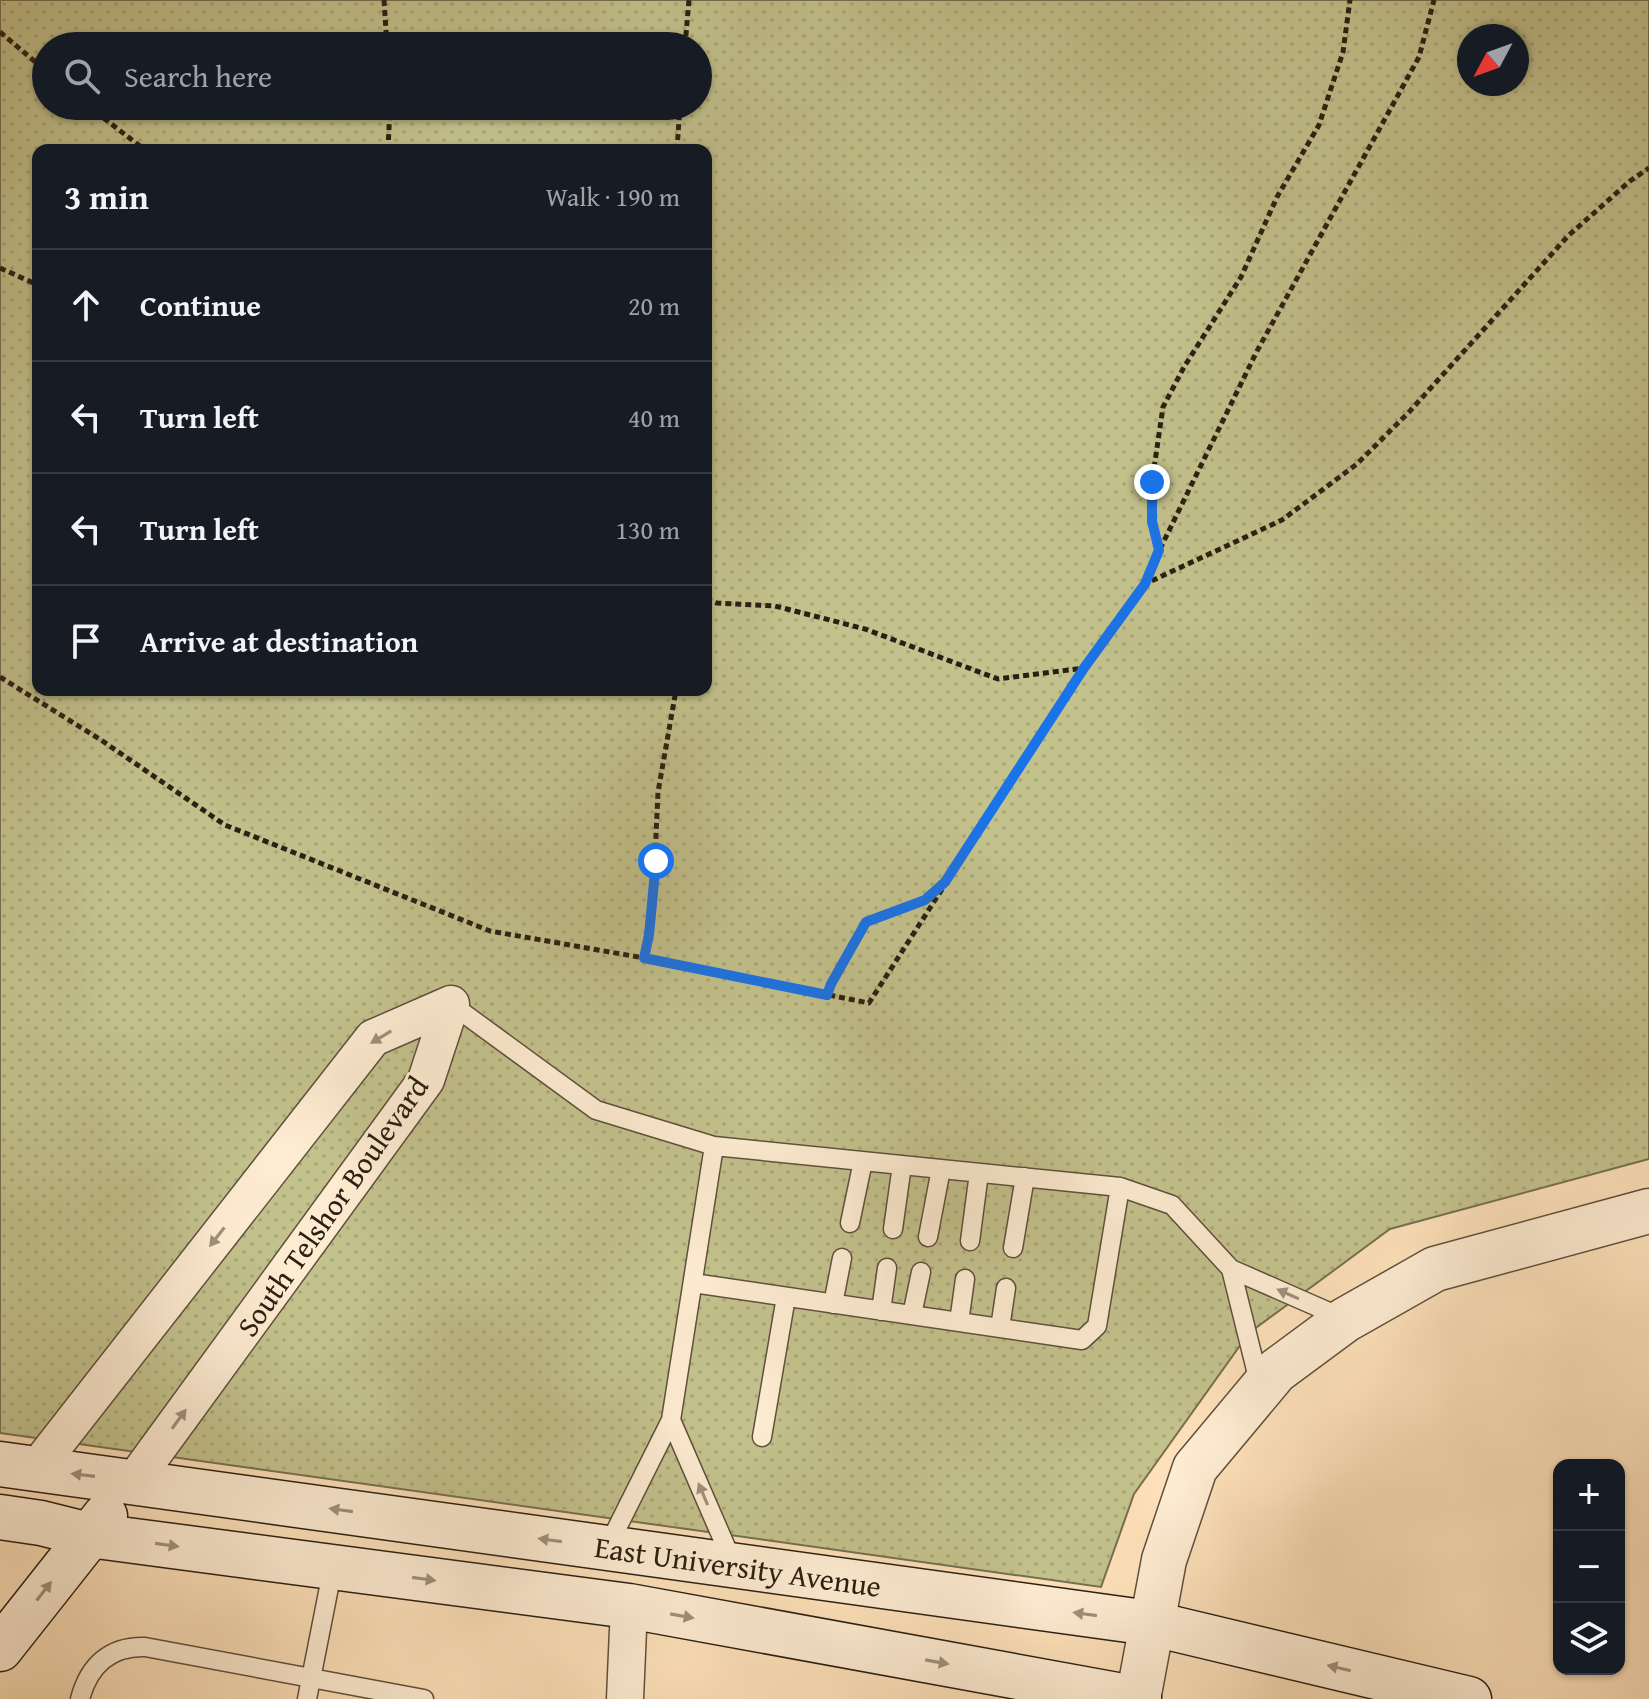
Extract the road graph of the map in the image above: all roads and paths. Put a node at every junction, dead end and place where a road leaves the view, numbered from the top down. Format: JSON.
{"nodes":[{"id":1,"x":384,"y":0,"type":"edge"},
{"id":2,"x":689,"y":0,"type":"edge"},
{"id":3,"x":1350,"y":0,"type":"edge"},
{"id":4,"x":1434,"y":0,"type":"edge"},
{"id":5,"x":0,"y":32,"type":"edge"},
{"id":6,"x":386,"y":32,"type":"edge"},
{"id":7,"x":686,"y":32,"type":"edge"},
{"id":8,"x":32,"y":59,"type":"edge"},
{"id":9,"x":106,"y":120,"type":"edge"},
{"id":10,"x":389,"y":120,"type":"edge"},
{"id":11,"x":679,"y":120,"type":"edge"},
{"id":12,"x":137,"y":144,"type":"edge"},
{"id":13,"x":388,"y":144,"type":"edge"},
{"id":14,"x":677,"y":144,"type":"edge"},
{"id":15,"x":1649,"y":168,"type":"edge"},
{"id":16,"x":0,"y":268,"type":"edge"},
{"id":17,"x":32,"y":282,"type":"edge"},
{"id":18,"x":1159,"y":550,"type":"junction"},
{"id":19,"x":1145,"y":584,"type":"junction"},
{"id":20,"x":712,"y":601,"type":"edge"},
{"id":21,"x":1084,"y":668,"type":"junction"},
{"id":22,"x":0,"y":677,"type":"edge"},
{"id":23,"x":675,"y":696,"type":"edge"},
{"id":24,"x":945,"y":882,"type":"junction"},
{"id":25,"x":644,"y":958,"type":"junction"},
{"id":26,"x":827,"y":995,"type":"junction"},
{"id":27,"x":451,"y":1004,"type":"junction"},
{"id":28,"x":714,"y":1146,"type":"junction"},
{"id":29,"x":863,"y":1161,"type":"junction"},
{"id":30,"x":902,"y":1165,"type":"junction"},
{"id":31,"x":941,"y":1169,"type":"junction"},
{"id":32,"x":979,"y":1173,"type":"junction"},
{"id":33,"x":1025,"y":1177,"type":"junction"},
{"id":34,"x":1120,"y":1187,"type":"junction"},
{"id":35,"x":1649,"y":1211,"type":"edge"},
{"id":36,"x":850,"y":1223,"type":"dead end"},
{"id":37,"x":893,"y":1229,"type":"dead end"},
{"id":38,"x":928,"y":1237,"type":"dead end"},
{"id":39,"x":970,"y":1241,"type":"dead end"},
{"id":40,"x":1013,"y":1248,"type":"dead end"},
{"id":41,"x":842,"y":1258,"type":"dead end"},
{"id":42,"x":887,"y":1268,"type":"dead end"},
{"id":43,"x":1231,"y":1269,"type":"junction"},
{"id":44,"x":921,"y":1272,"type":"dead end"},
{"id":45,"x":965,"y":1279,"type":"dead end"},
{"id":46,"x":693,"y":1283,"type":"junction"},
{"id":47,"x":1006,"y":1288,"type":"dead end"},
{"id":48,"x":786,"y":1297,"type":"junction"},
{"id":49,"x":833,"y":1304,"type":"junction"},
{"id":50,"x":881,"y":1311,"type":"junction"},
{"id":51,"x":912,"y":1315,"type":"junction"},
{"id":52,"x":1345,"y":1320,"type":"junction"},
{"id":53,"x":959,"y":1322,"type":"junction"},
{"id":54,"x":1000,"y":1328,"type":"junction"},
{"id":55,"x":1261,"y":1390,"type":"junction"},
{"id":56,"x":671,"y":1420,"type":"junction"},
{"id":57,"x":762,"y":1437,"type":"dead end"},
{"id":58,"x":18,"y":1467,"type":"edge"},
{"id":59,"x":133,"y":1482,"type":"junction"},
{"id":60,"x":2,"y":1521,"type":"edge"},
{"id":61,"x":89,"y":1535,"type":"junction"},
{"id":62,"x":607,"y":1548,"type":"junction"},
{"id":63,"x":734,"y":1565,"type":"junction"},
{"id":64,"x":333,"y":1567,"type":"junction"},
{"id":65,"x":629,"y":1606,"type":"junction"},
{"id":66,"x":1150,"y":1623,"type":"junction"},
{"id":67,"x":0,"y":1649,"type":"edge"},
{"id":68,"x":311,"y":1678,"type":"junction"},
{"id":69,"x":80,"y":1699,"type":"edge"},
{"id":70,"x":307,"y":1699,"type":"edge"},
{"id":71,"x":424,"y":1699,"type":"edge"},
{"id":72,"x":625,"y":1699,"type":"edge"},
{"id":73,"x":1138,"y":1699,"type":"edge"},
{"id":74,"x":1469,"y":1699,"type":"edge"}],
"edges":[{"from":1,"to":6,"type":"path"},
{"from":2,"to":7,"type":"path"},
{"from":3,"to":18,"type":"path"},
{"from":4,"to":18,"type":"path"},
{"from":5,"to":8,"type":"path"},
{"from":9,"to":12,"type":"path"},
{"from":10,"to":13,"type":"path"},
{"from":11,"to":14,"type":"path"},
{"from":15,"to":19,"type":"path"},
{"from":16,"to":17,"type":"path"},
{"from":18,"to":19,"type":"path"},
{"from":19,"to":21,"type":"path"},
{"from":20,"to":21,"type":"path"},
{"from":21,"to":24,"type":"path"},
{"from":22,"to":25,"type":"path"},
{"from":23,"to":25,"type":"path"},
{"from":24,"to":26,"type":"path"},
{"from":24,"to":26,"type":"path"},
{"from":25,"to":26,"type":"path"},
{"from":27,"to":28,"type":"lane"},
{"from":27,"to":58,"type":"street","name":"South Telshor Boulevard","one_way":true},
{"from":59,"to":27,"type":"street","name":"South Telshor Boulevard","one_way":true},
{"from":28,"to":29,"type":"lane"},
{"from":28,"to":46,"type":"lane"},
{"from":29,"to":30,"type":"lane"},
{"from":29,"to":36,"type":"lane"},
{"from":30,"to":31,"type":"lane"},
{"from":30,"to":37,"type":"lane"},
{"from":31,"to":32,"type":"lane"},
{"from":31,"to":38,"type":"lane"},
{"from":32,"to":33,"type":"lane"},
{"from":32,"to":39,"type":"lane"},
{"from":33,"to":34,"type":"lane"},
{"from":33,"to":40,"type":"lane"},
{"from":34,"to":43,"type":"lane"},
{"from":34,"to":54,"type":"lane"},
{"from":35,"to":52,"type":"main road"},
{"from":41,"to":49,"type":"lane"},
{"from":42,"to":50,"type":"lane"},
{"from":52,"to":43,"type":"lane","one_way":true},
{"from":43,"to":55,"type":"lane"},
{"from":44,"to":51,"type":"lane"},
{"from":45,"to":53,"type":"lane"},
{"from":46,"to":48,"type":"lane"},
{"from":46,"to":56,"type":"lane"},
{"from":47,"to":54,"type":"lane"},
{"from":48,"to":49,"type":"lane"},
{"from":48,"to":57,"type":"lane"},
{"from":49,"to":50,"type":"lane"},
{"from":50,"to":51,"type":"lane"},
{"from":51,"to":53,"type":"lane"},
{"from":52,"to":55,"type":"main road"},
{"from":53,"to":54,"type":"lane"},
{"from":55,"to":66,"type":"main road"},
{"from":56,"to":62,"type":"lane"},
{"from":63,"to":56,"type":"lane","one_way":true},
{"from":59,"to":58,"type":"main road","name":"East University Avenue","one_way":true},
{"from":58,"to":60,"type":"main road","name":"South Telshor Boulevard"},
{"from":59,"to":61,"type":"main road","name":"South Telshor Boulevard"},
{"from":62,"to":59,"type":"main road","name":"East University Avenue","one_way":true},
{"from":60,"to":61,"type":"main road","name":"East University Avenue"},
{"from":61,"to":64,"type":"main road","name":"East University Avenue","one_way":true},
{"from":67,"to":61,"type":"main road","name":"South Telshor Boulevard","one_way":true},
{"from":62,"to":63,"type":"main road","name":"East University Avenue"},
{"from":66,"to":63,"type":"main road","name":"East University Avenue","one_way":true},
{"from":64,"to":65,"type":"main road","name":"East University Avenue","one_way":true},
{"from":64,"to":68,"type":"lane"},
{"from":65,"to":72,"type":"street"},
{"from":65,"to":73,"type":"main road","name":"East University Avenue","one_way":true},
{"from":66,"to":73,"type":"main road"},
{"from":74,"to":66,"type":"main road","name":"East University Avenue","one_way":true},
{"from":68,"to":69,"type":"lane"},
{"from":68,"to":70,"type":"lane"},
{"from":68,"to":71,"type":"lane"}]}
